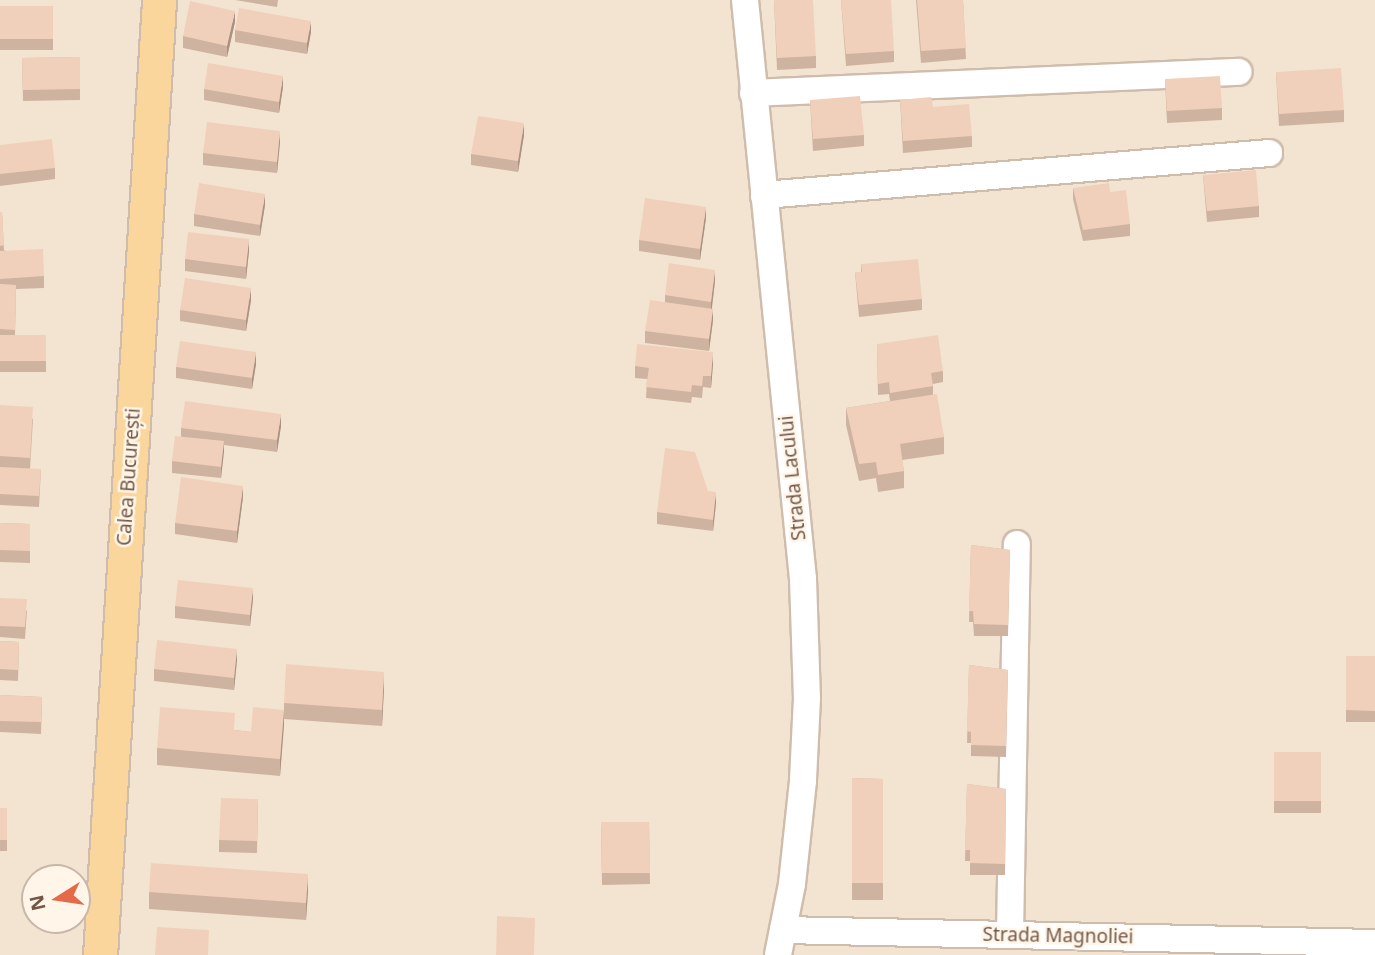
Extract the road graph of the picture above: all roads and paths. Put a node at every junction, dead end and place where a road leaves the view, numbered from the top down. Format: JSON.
{"nodes":[{"id":1,"x":159,"y":0,"type":"edge"},
{"id":2,"x":745,"y":0,"type":"edge"},
{"id":3,"x":1240,"y":72,"type":"dead end"},
{"id":4,"x":753,"y":93,"type":"junction"},
{"id":5,"x":1269,"y":153,"type":"dead end"},
{"id":6,"x":764,"y":195,"type":"junction"},
{"id":7,"x":1017,"y":544,"type":"dead end"},
{"id":8,"x":1010,"y":935,"type":"junction"},
{"id":9,"x":781,"y":942,"type":"edge"},
{"id":10,"x":1375,"y":943,"type":"edge"},
{"id":11,"x":100,"y":955,"type":"edge"}],
"edges":[{"from":1,"to":11,"type":"main road","name":"Calea București"},
{"from":2,"to":4,"type":"street","name":"Strada Lacului"},
{"from":3,"to":4,"type":"street"},
{"from":4,"to":6,"type":"street","name":"Strada Lacului"},
{"from":5,"to":6,"type":"street"},
{"from":6,"to":9,"type":"street","name":"Strada Lacului"},
{"from":7,"to":8,"type":"street"},
{"from":8,"to":9,"type":"street","name":"Strada Magnoliei"},
{"from":8,"to":10,"type":"street","name":"Strada Magnoliei"}]}
